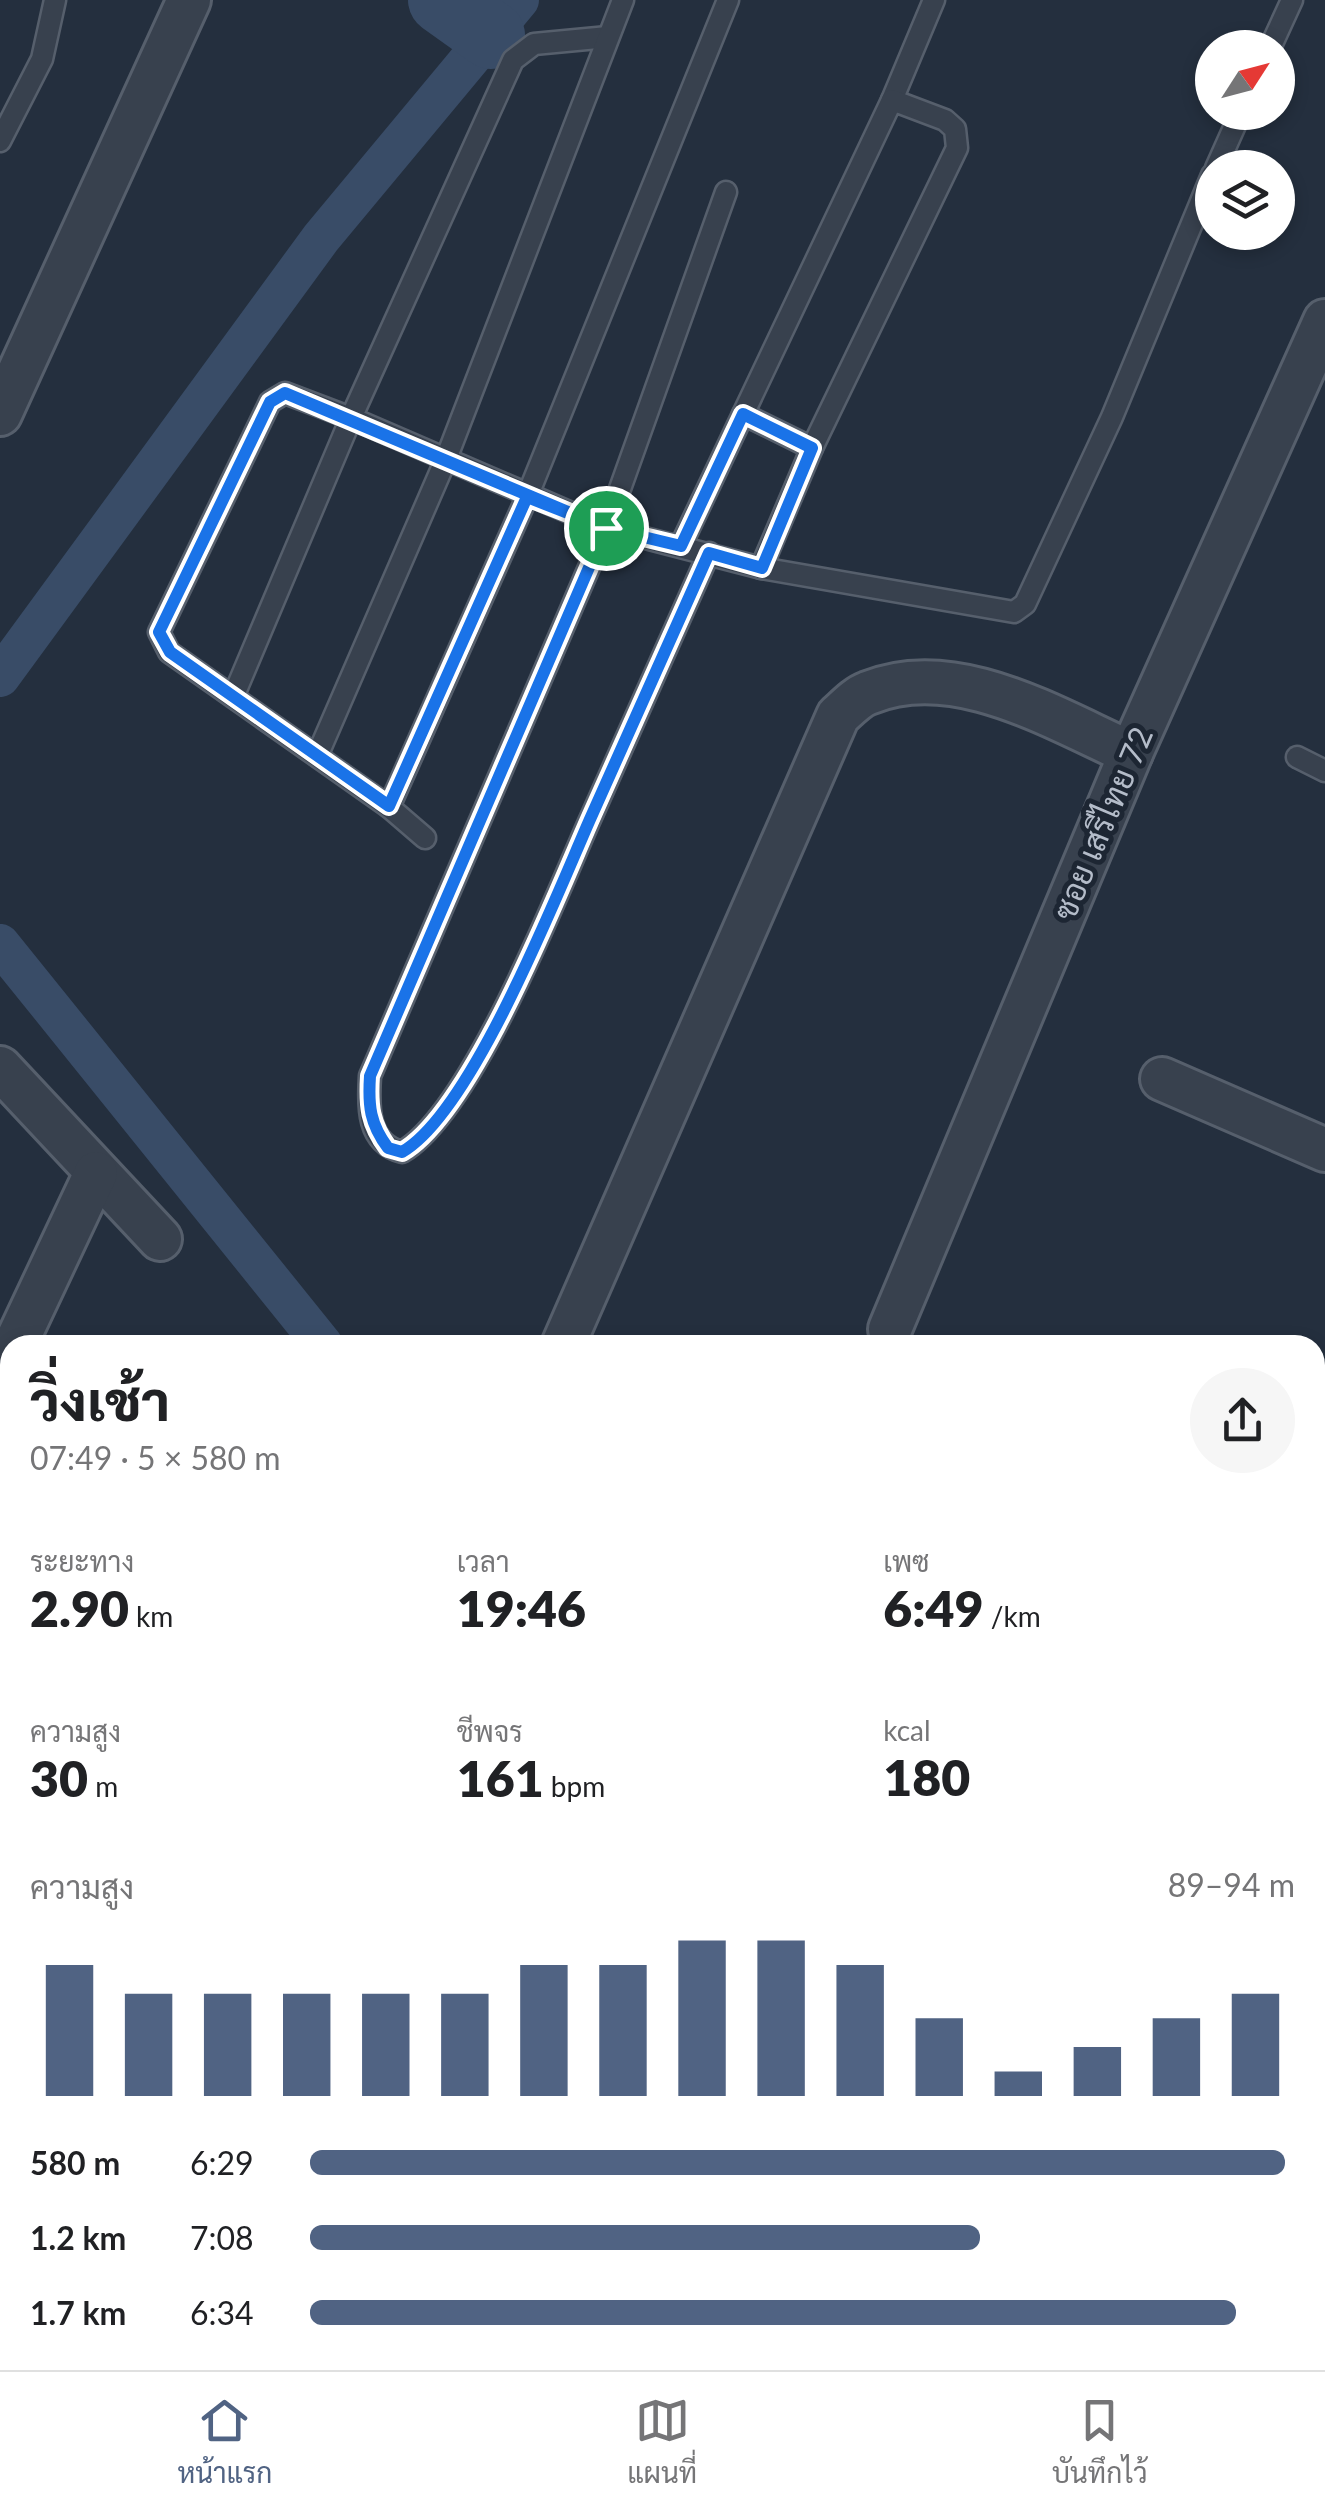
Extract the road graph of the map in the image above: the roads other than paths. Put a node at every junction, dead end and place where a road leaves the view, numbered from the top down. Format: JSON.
{"nodes":[{"id":1,"x":54,"y":0,"type":"edge"},
{"id":2,"x":189,"y":0,"type":"edge"},
{"id":3,"x":623,"y":0,"type":"edge"},
{"id":4,"x":728,"y":0,"type":"edge"},
{"id":5,"x":934,"y":0,"type":"edge"},
{"id":6,"x":1292,"y":0,"type":"edge"},
{"id":7,"x":1278,"y":30,"type":"edge"},
{"id":8,"x":608,"y":37,"type":"junction"},
{"id":9,"x":892,"y":100,"type":"junction"},
{"id":10,"x":0,"y":141,"type":"edge"},
{"id":11,"x":726,"y":192,"type":"dead end"},
{"id":12,"x":1195,"y":216,"type":"edge"},
{"id":13,"x":1325,"y":321,"type":"edge"},
{"id":14,"x":0,"y":414,"type":"edge"},
{"id":15,"x":743,"y":414,"type":"junction"},
{"id":16,"x":351,"y":418,"type":"junction"},
{"id":17,"x":812,"y":448,"type":"junction"},
{"id":18,"x":446,"y":458,"type":"junction"},
{"id":19,"x":527,"y":497,"type":"junction"},
{"id":20,"x":606,"y":528,"type":"junction"},
{"id":21,"x":681,"y":546,"type":"junction"},
{"id":22,"x":709,"y":553,"type":"junction"},
{"id":23,"x":762,"y":568,"type":"junction"},
{"id":24,"x":232,"y":697,"type":"junction"},
{"id":25,"x":1130,"y":754,"type":"junction"},
{"id":26,"x":317,"y":756,"type":"junction"},
{"id":27,"x":1297,"y":757,"type":"dead end"},
{"id":28,"x":1325,"y":771,"type":"edge"},
{"id":29,"x":389,"y":806,"type":"junction"},
{"id":30,"x":424,"y":838,"type":"dead end"},
{"id":31,"x":0,"y":1068,"type":"edge"},
{"id":32,"x":1162,"y":1079,"type":"dead end"},
{"id":33,"x":1325,"y":1150,"type":"edge"},
{"id":34,"x":96,"y":1172,"type":"junction"},
{"id":35,"x":160,"y":1240,"type":"dead end"},
{"id":36,"x":890,"y":1329,"type":"dead end"},
{"id":37,"x":20,"y":1335,"type":"edge"},
{"id":38,"x":567,"y":1335,"type":"edge"}],
"edges":[{"from":1,"to":10,"type":"lane"},
{"from":2,"to":14,"type":"street"},
{"from":3,"to":8,"type":"lane"},
{"from":4,"to":19,"type":"lane"},
{"from":5,"to":9,"type":"lane"},
{"from":6,"to":7,"type":"lane"},
{"from":8,"to":16,"type":"lane"},
{"from":8,"to":18,"type":"lane"},
{"from":9,"to":15,"type":"lane"},
{"from":9,"to":17,"type":"lane"},
{"from":11,"to":20,"type":"lane"},
{"from":12,"to":23,"type":"lane"},
{"from":13,"to":25,"type":"street","name":"ซอย เสรีไทย 72"},
{"from":15,"to":17,"type":"lane"},
{"from":15,"to":21,"type":"lane"},
{"from":16,"to":18,"type":"lane"},
{"from":16,"to":24,"type":"lane"},
{"from":16,"to":24,"type":"lane"},
{"from":17,"to":23,"type":"lane"},
{"from":18,"to":19,"type":"lane"},
{"from":18,"to":26,"type":"lane"},
{"from":19,"to":20,"type":"lane"},
{"from":19,"to":29,"type":"lane"},
{"from":20,"to":21,"type":"lane"},
{"from":20,"to":22,"type":"lane"},
{"from":21,"to":22,"type":"lane"},
{"from":22,"to":23,"type":"lane"},
{"from":24,"to":26,"type":"lane"},
{"from":25,"to":36,"type":"street","name":"ซอย เสรีไทย 72"},
{"from":25,"to":38,"type":"street"},
{"from":26,"to":29,"type":"lane"},
{"from":27,"to":28,"type":"lane"},
{"from":29,"to":30,"type":"lane"},
{"from":31,"to":34,"type":"street"},
{"from":32,"to":33,"type":"street"},
{"from":34,"to":35,"type":"street"},
{"from":34,"to":37,"type":"street"}]}
